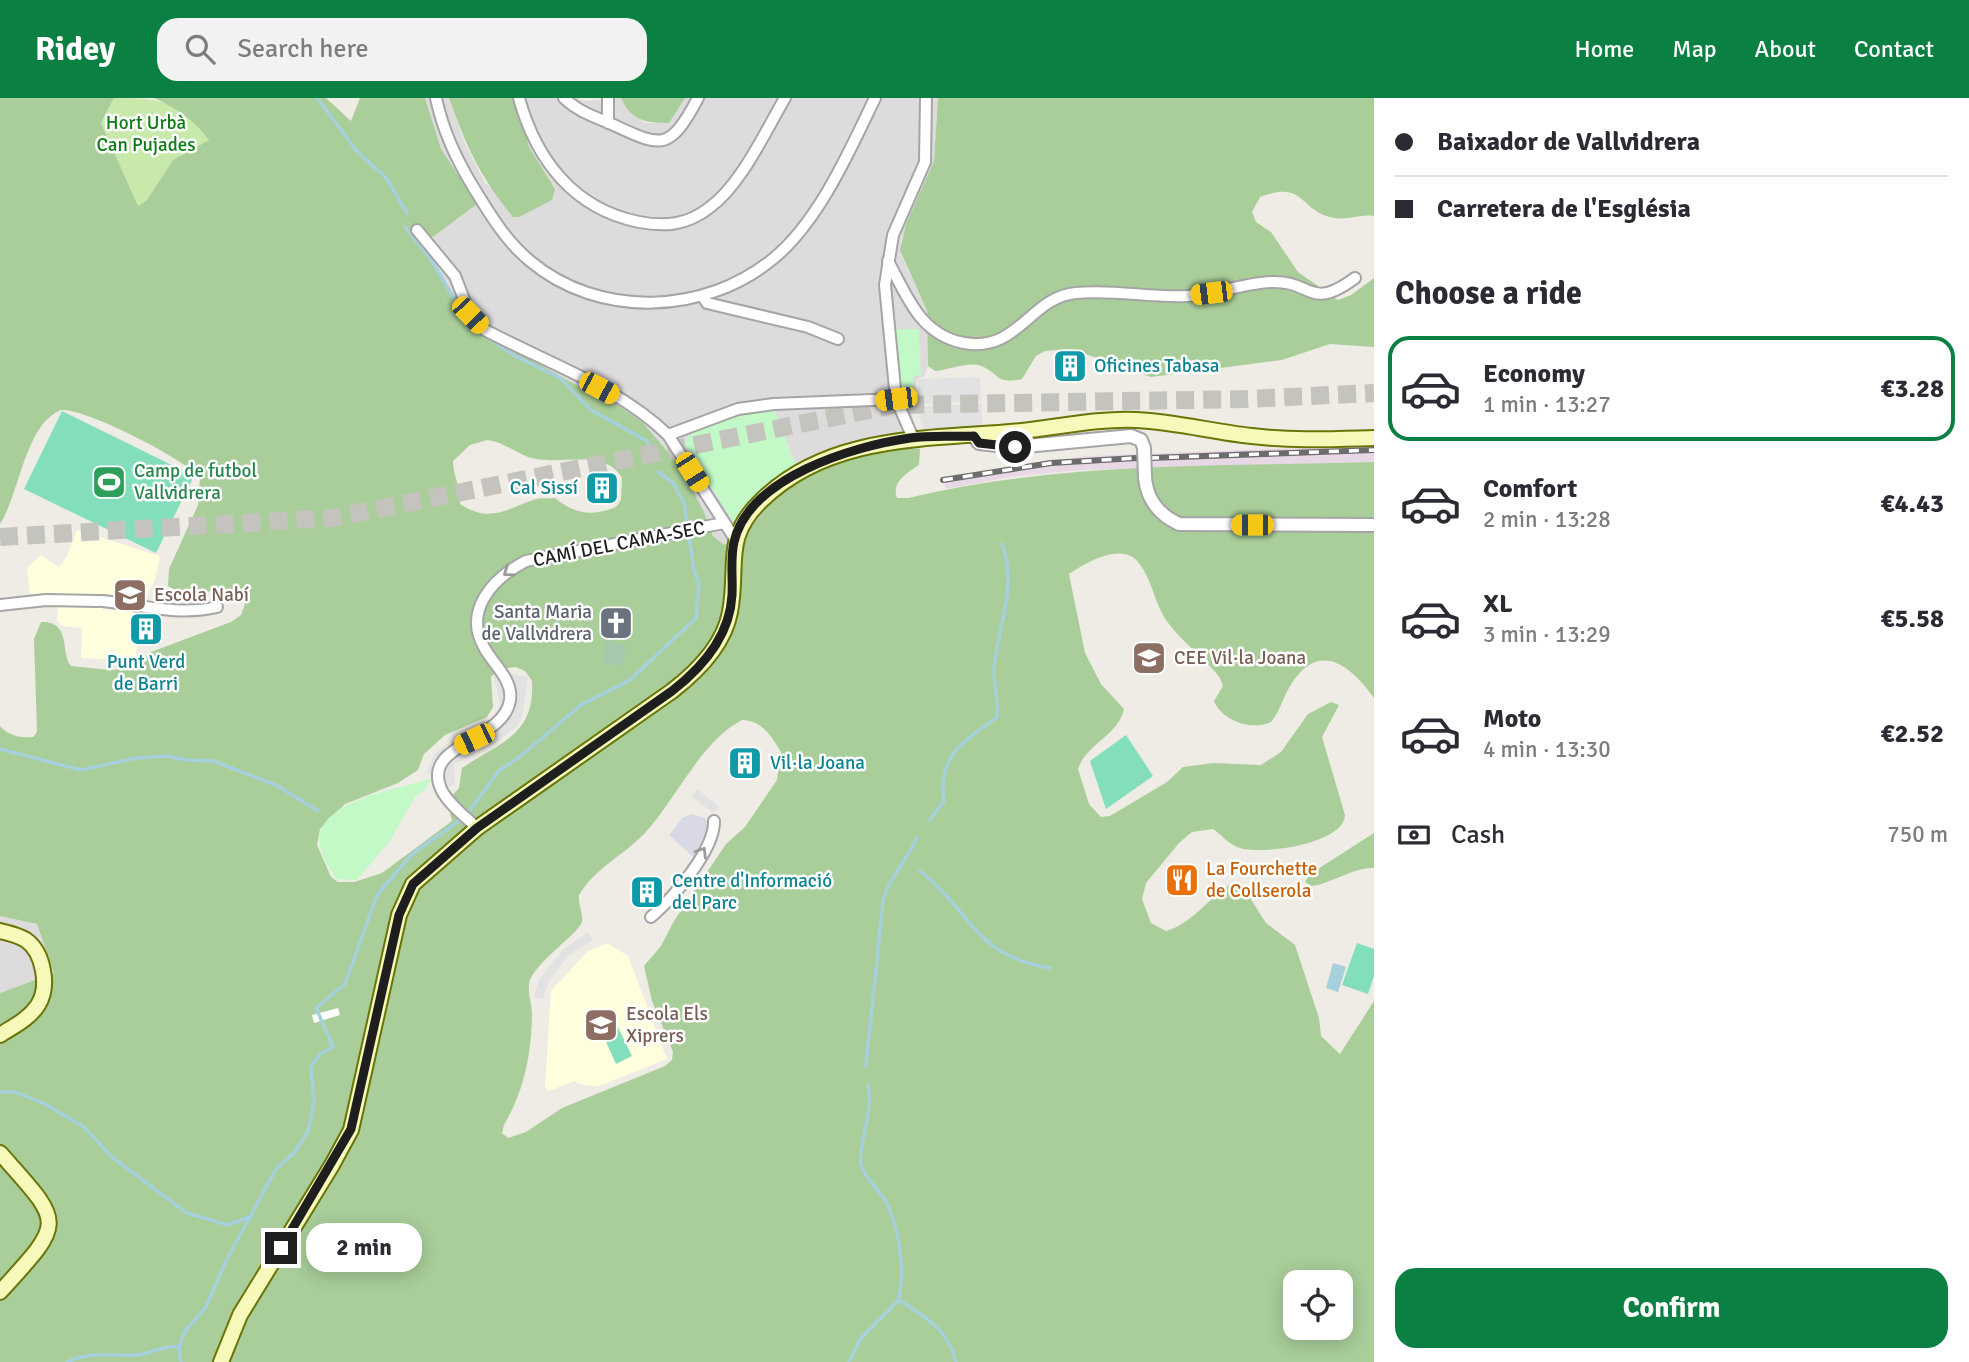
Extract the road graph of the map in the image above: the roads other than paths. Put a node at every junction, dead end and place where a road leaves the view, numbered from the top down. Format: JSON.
{"nodes":[{"id":1,"x":436,"y":98,"type":"edge"},
{"id":2,"x":519,"y":98,"type":"edge"},
{"id":3,"x":564,"y":98,"type":"edge"},
{"id":4,"x":608,"y":98,"type":"edge"},
{"id":5,"x":698,"y":98,"type":"edge"},
{"id":6,"x":786,"y":98,"type":"edge"},
{"id":7,"x":875,"y":98,"type":"edge"},
{"id":8,"x":926,"y":98,"type":"edge"},
{"id":9,"x":608,"y":123,"type":"junction"},
{"id":10,"x":417,"y":230,"type":"dead end"},
{"id":11,"x":888,"y":261,"type":"junction"},
{"id":12,"x":1355,"y":278,"type":"dead end"},
{"id":13,"x":703,"y":297,"type":"junction"},
{"id":14,"x":838,"y":339,"type":"dead end"},
{"id":15,"x":896,"y":399,"type":"junction"},
{"id":16,"x":668,"y":435,"type":"junction"},
{"id":17,"x":974,"y":436,"type":"junction"},
{"id":18,"x":913,"y":438,"type":"junction"},
{"id":19,"x":1374,"y":438,"type":"edge"},
{"id":20,"x":724,"y":523,"type":"junction"},
{"id":21,"x":1374,"y":525,"type":"edge"},
{"id":22,"x":734,"y":539,"type":"junction"},
{"id":23,"x":0,"y":605,"type":"edge"},
{"id":24,"x":217,"y":607,"type":"dead end"},
{"id":25,"x":714,"y":821,"type":"dead end"},
{"id":26,"x":477,"y":828,"type":"junction"},
{"id":27,"x":651,"y":917,"type":"dead end"},
{"id":28,"x":0,"y":931,"type":"edge"},
{"id":29,"x":0,"y":1034,"type":"edge"},
{"id":30,"x":0,"y":1153,"type":"edge"},
{"id":31,"x":0,"y":1292,"type":"edge"},
{"id":32,"x":221,"y":1362,"type":"edge"}],
"edges":[{"from":1,"to":13,"type":"street"},
{"from":2,"to":6,"type":"street"},
{"from":3,"to":9,"type":"street"},
{"from":4,"to":9,"type":"street"},
{"from":5,"to":9,"type":"street"},
{"from":7,"to":13,"type":"street"},
{"from":8,"to":11,"type":"street"},
{"from":10,"to":16,"type":"street"},
{"from":11,"to":12,"type":"street"},
{"from":11,"to":15,"type":"street"},
{"from":13,"to":14,"type":"street"},
{"from":15,"to":16,"type":"street"},
{"from":15,"to":18,"type":"street"},
{"from":16,"to":20,"type":"street"},
{"from":17,"to":18,"type":"main road"},
{"from":17,"to":19,"type":"main road"},
{"from":17,"to":21,"type":"street","bridge":true},
{"from":18,"to":22,"type":"main road"},
{"from":20,"to":22,"type":"street"},
{"from":20,"to":26,"type":"street","name":"CAMÍ DEL CAMA-SEC","one_way":true},
{"from":22,"to":26,"type":"main road"},
{"from":23,"to":24,"type":"street"},
{"from":27,"to":25,"type":"street","one_way":true},
{"from":26,"to":32,"type":"main road"},
{"from":28,"to":29,"type":"main road"},
{"from":30,"to":31,"type":"main road"}]}
